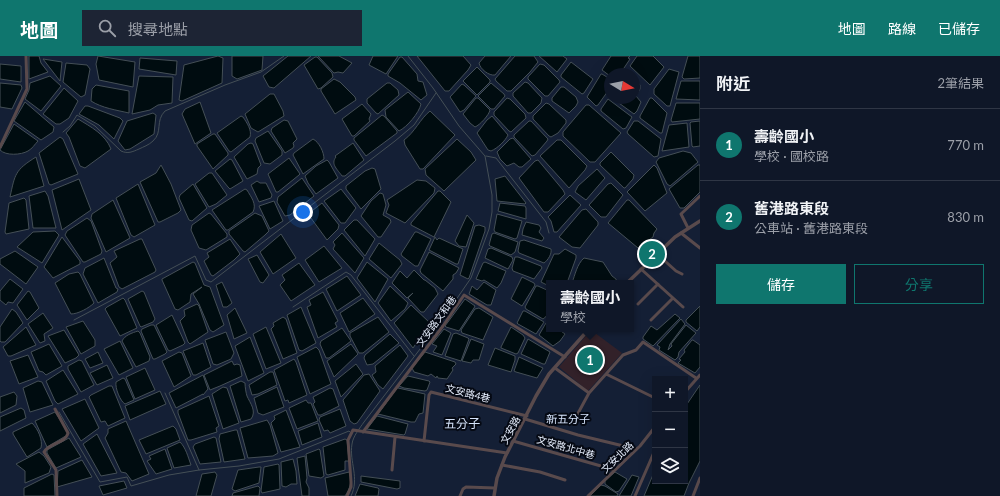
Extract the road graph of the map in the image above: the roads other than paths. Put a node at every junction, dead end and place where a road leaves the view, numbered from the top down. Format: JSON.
{"nodes":[{"id":1,"x":26,"y":56,"type":"edge"},
{"id":2,"x":0,"y":147,"type":"edge"},
{"id":3,"x":700,"y":196,"type":"edge"},
{"id":4,"x":700,"y":221,"type":"edge"},
{"id":5,"x":688,"y":228,"type":"junction"},
{"id":6,"x":680,"y":233,"type":"junction"},
{"id":7,"x":700,"y":248,"type":"edge"},
{"id":8,"x":657,"y":254,"type":"junction"},
{"id":9,"x":641,"y":269,"type":"junction"},
{"id":10,"x":682,"y":274,"type":"dead end"},
{"id":11,"x":629,"y":280,"type":"edge"},
{"id":12,"x":658,"y":284,"type":"junction"},
{"id":13,"x":673,"y":298,"type":"junction"},
{"id":14,"x":638,"y":304,"type":"dead end"},
{"id":15,"x":683,"y":307,"type":"dead end"},
{"id":16,"x":652,"y":320,"type":"dead end"},
{"id":17,"x":586,"y":332,"type":"edge"},
{"id":18,"x":565,"y":357,"type":"junction"},
{"id":19,"x":555,"y":368,"type":"junction"},
{"id":20,"x":606,"y":374,"type":"junction"},
{"id":21,"x":700,"y":375,"type":"edge"},
{"id":22,"x":696,"y":378,"type":"junction"},
{"id":23,"x":688,"y":388,"type":"edge"},
{"id":24,"x":589,"y":393,"type":"junction"},
{"id":25,"x":652,"y":397,"type":"edge"},
{"id":26,"x":55,"y":409,"type":"dead end"},
{"id":27,"x":526,"y":417,"type":"junction"},
{"id":28,"x":576,"y":417,"type":"dead end"},
{"id":29,"x":652,"y":431,"type":"edge"},
{"id":30,"x":362,"y":432,"type":"junction"},
{"id":31,"x":395,"y":437,"type":"junction"},
{"id":32,"x":513,"y":441,"type":"junction"},
{"id":33,"x":424,"y":442,"type":"junction"},
{"id":34,"x":636,"y":449,"type":"junction"},
{"id":35,"x":507,"y":453,"type":"junction"},
{"id":36,"x":652,"y":457,"type":"edge"},
{"id":37,"x":502,"y":465,"type":"junction"},
{"id":38,"x":392,"y":470,"type":"dead end"},
{"id":39,"x":615,"y":470,"type":"junction"},
{"id":40,"x":700,"y":478,"type":"edge"},
{"id":41,"x":565,"y":480,"type":"dead end"},
{"id":42,"x":495,"y":488,"type":"junction"},
{"id":43,"x":57,"y":496,"type":"edge"},
{"id":44,"x":347,"y":496,"type":"edge"},
{"id":45,"x":460,"y":496,"type":"edge"},
{"id":46,"x":494,"y":496,"type":"edge"},
{"id":47,"x":588,"y":496,"type":"edge"},
{"id":48,"x":634,"y":496,"type":"edge"},
{"id":49,"x":693,"y":496,"type":"edge"}],
"edges":[{"from":1,"to":2,"type":"street"},
{"from":3,"to":5,"type":"street"},
{"from":4,"to":5,"type":"street"},
{"from":5,"to":6,"type":"street"},
{"from":6,"to":7,"type":"street"},
{"from":6,"to":8,"type":"street"},
{"from":8,"to":9,"type":"street"},
{"from":8,"to":10,"type":"street"},
{"from":9,"to":11,"type":"street"},
{"from":9,"to":12,"type":"street"},
{"from":12,"to":13,"type":"street"},
{"from":12,"to":14,"type":"street"},
{"from":13,"to":15,"type":"street"},
{"from":13,"to":16,"type":"street"},
{"from":17,"to":18,"type":"street","name":"文安路"},
{"from":18,"to":19,"type":"street","name":"文安路"},
{"from":18,"to":30,"type":"street","name":"文安路文和巷"},
{"from":19,"to":24,"type":"street"},
{"from":19,"to":27,"type":"street","name":"文安路"},
{"from":20,"to":22,"type":"street"},
{"from":20,"to":24,"type":"street"},
{"from":20,"to":25,"type":"street"},
{"from":21,"to":22,"type":"street"},
{"from":22,"to":23,"type":"street"},
{"from":24,"to":28,"type":"street"},
{"from":26,"to":43,"type":"street"},
{"from":27,"to":32,"type":"street","name":"文安路"},
{"from":27,"to":33,"type":"street","name":"文安路4巷"},
{"from":27,"to":34,"type":"street"},
{"from":29,"to":34,"type":"street","name":"文安北路"},
{"from":30,"to":31,"type":"street"},
{"from":30,"to":44,"type":"street"},
{"from":31,"to":33,"type":"street"},
{"from":31,"to":38,"type":"street"},
{"from":32,"to":35,"type":"street","name":"文安路"},
{"from":32,"to":39,"type":"street","name":"文安路北中巷"},
{"from":33,"to":35,"type":"street"},
{"from":34,"to":39,"type":"street","name":"文安北路"},
{"from":35,"to":37,"type":"street","name":"文安路"},
{"from":36,"to":48,"type":"street"},
{"from":37,"to":41,"type":"street"},
{"from":37,"to":42,"type":"street","name":"文安路"},
{"from":39,"to":47,"type":"street","name":"文安北路"},
{"from":40,"to":49,"type":"street"},
{"from":42,"to":45,"type":"street"},
{"from":42,"to":46,"type":"street","name":"文安路"}]}
